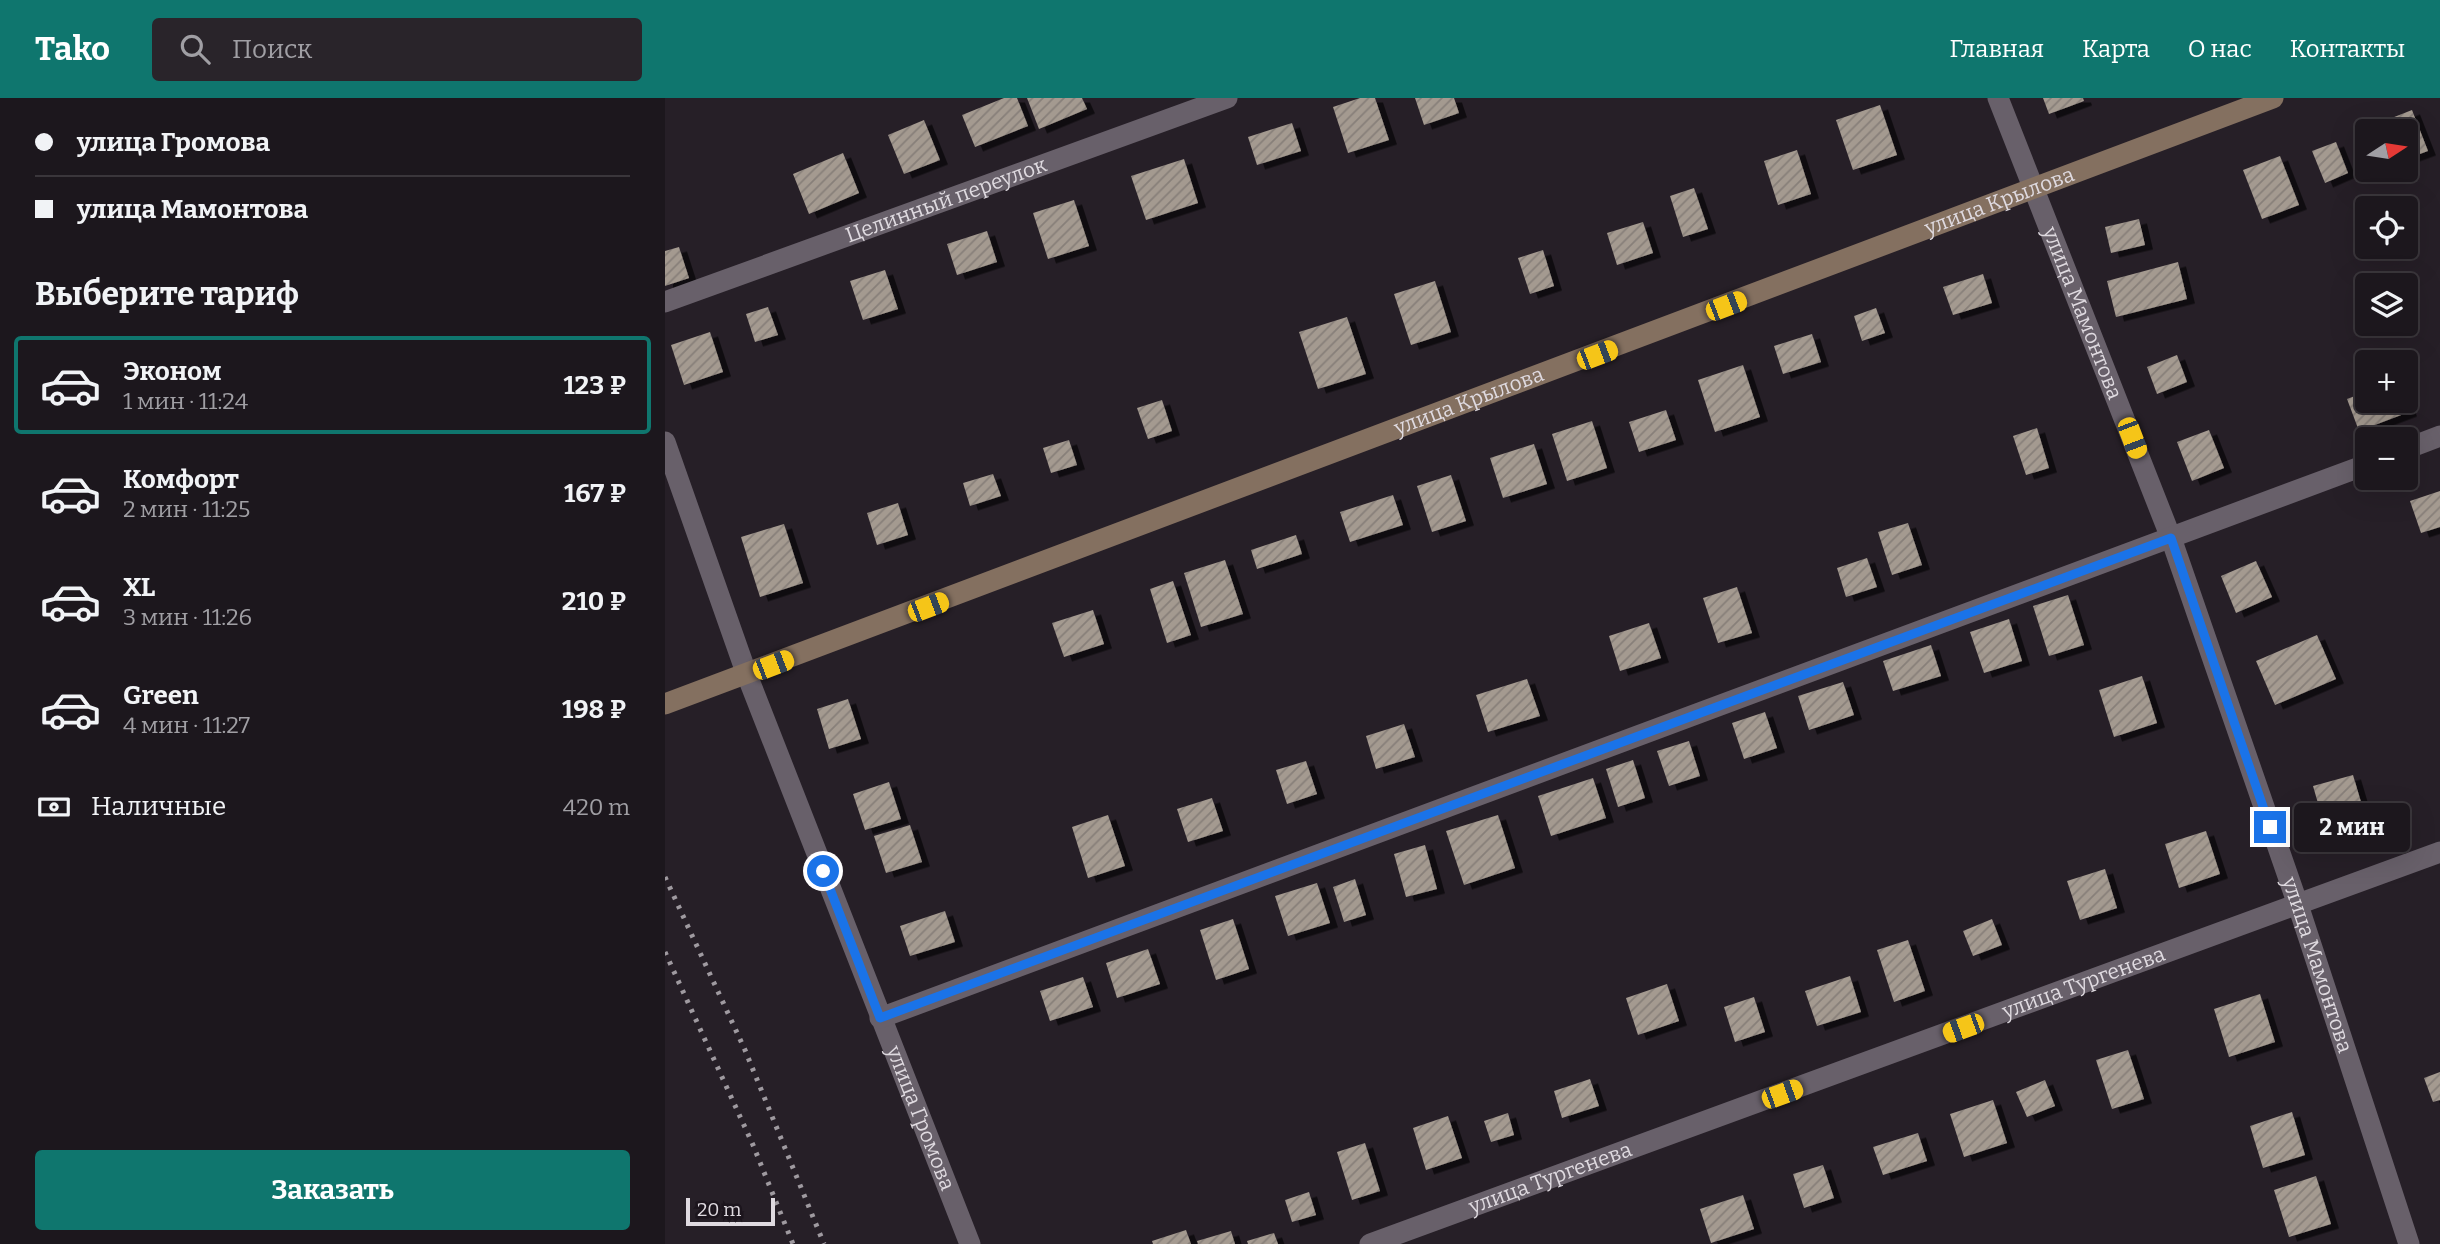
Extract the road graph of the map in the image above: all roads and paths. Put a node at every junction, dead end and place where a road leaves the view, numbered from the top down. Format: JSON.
{"nodes":[{"id":1,"x":1227,"y":98,"type":"edge"},
{"id":2,"x":1998,"y":98,"type":"edge"},
{"id":3,"x":2273,"y":98,"type":"edge"},
{"id":4,"x":2035,"y":190,"type":"junction"},
{"id":5,"x":665,"y":302,"type":"edge"},
{"id":6,"x":2440,"y":436,"type":"edge"},
{"id":7,"x":665,"y":442,"type":"edge"},
{"id":8,"x":2418,"y":444,"type":"edge"},
{"id":9,"x":2355,"y":469,"type":"edge"},
{"id":10,"x":2171,"y":538,"type":"junction"},
{"id":11,"x":747,"y":675,"type":"junction"},
{"id":12,"x":665,"y":704,"type":"edge"},
{"id":13,"x":2440,"y":852,"type":"edge"},
{"id":14,"x":2298,"y":905,"type":"junction"},
{"id":15,"x":880,"y":1018,"type":"junction"},
{"id":16,"x":970,"y":1244,"type":"edge"},
{"id":17,"x":1370,"y":1244,"type":"edge"},
{"id":18,"x":2409,"y":1244,"type":"edge"}],
"edges":[{"from":1,"to":5,"type":"street","name":"Целинный переулок"},
{"from":2,"to":4,"type":"street","name":"улица Мамонтова"},
{"from":3,"to":4,"type":"street","name":"улица Крылова"},
{"from":4,"to":10,"type":"street","name":"улица Мамонтова"},
{"from":4,"to":11,"type":"street","name":"улица Крылова"},
{"from":6,"to":8,"type":"street"},
{"from":7,"to":11,"type":"street","name":"улица Громова"},
{"from":9,"to":10,"type":"street"},
{"from":10,"to":14,"type":"street","name":"улица Мамонтова"},
{"from":10,"to":15,"type":"street"},
{"from":11,"to":12,"type":"street","name":"улица Крылова"},
{"from":11,"to":15,"type":"street","name":"улица Громова"},
{"from":13,"to":14,"type":"street","name":"улица Тургенева"},
{"from":14,"to":17,"type":"street","name":"улица Тургенева"},
{"from":14,"to":18,"type":"street","name":"улица Мамонтова"},
{"from":15,"to":16,"type":"street","name":"улица Громова"}]}
